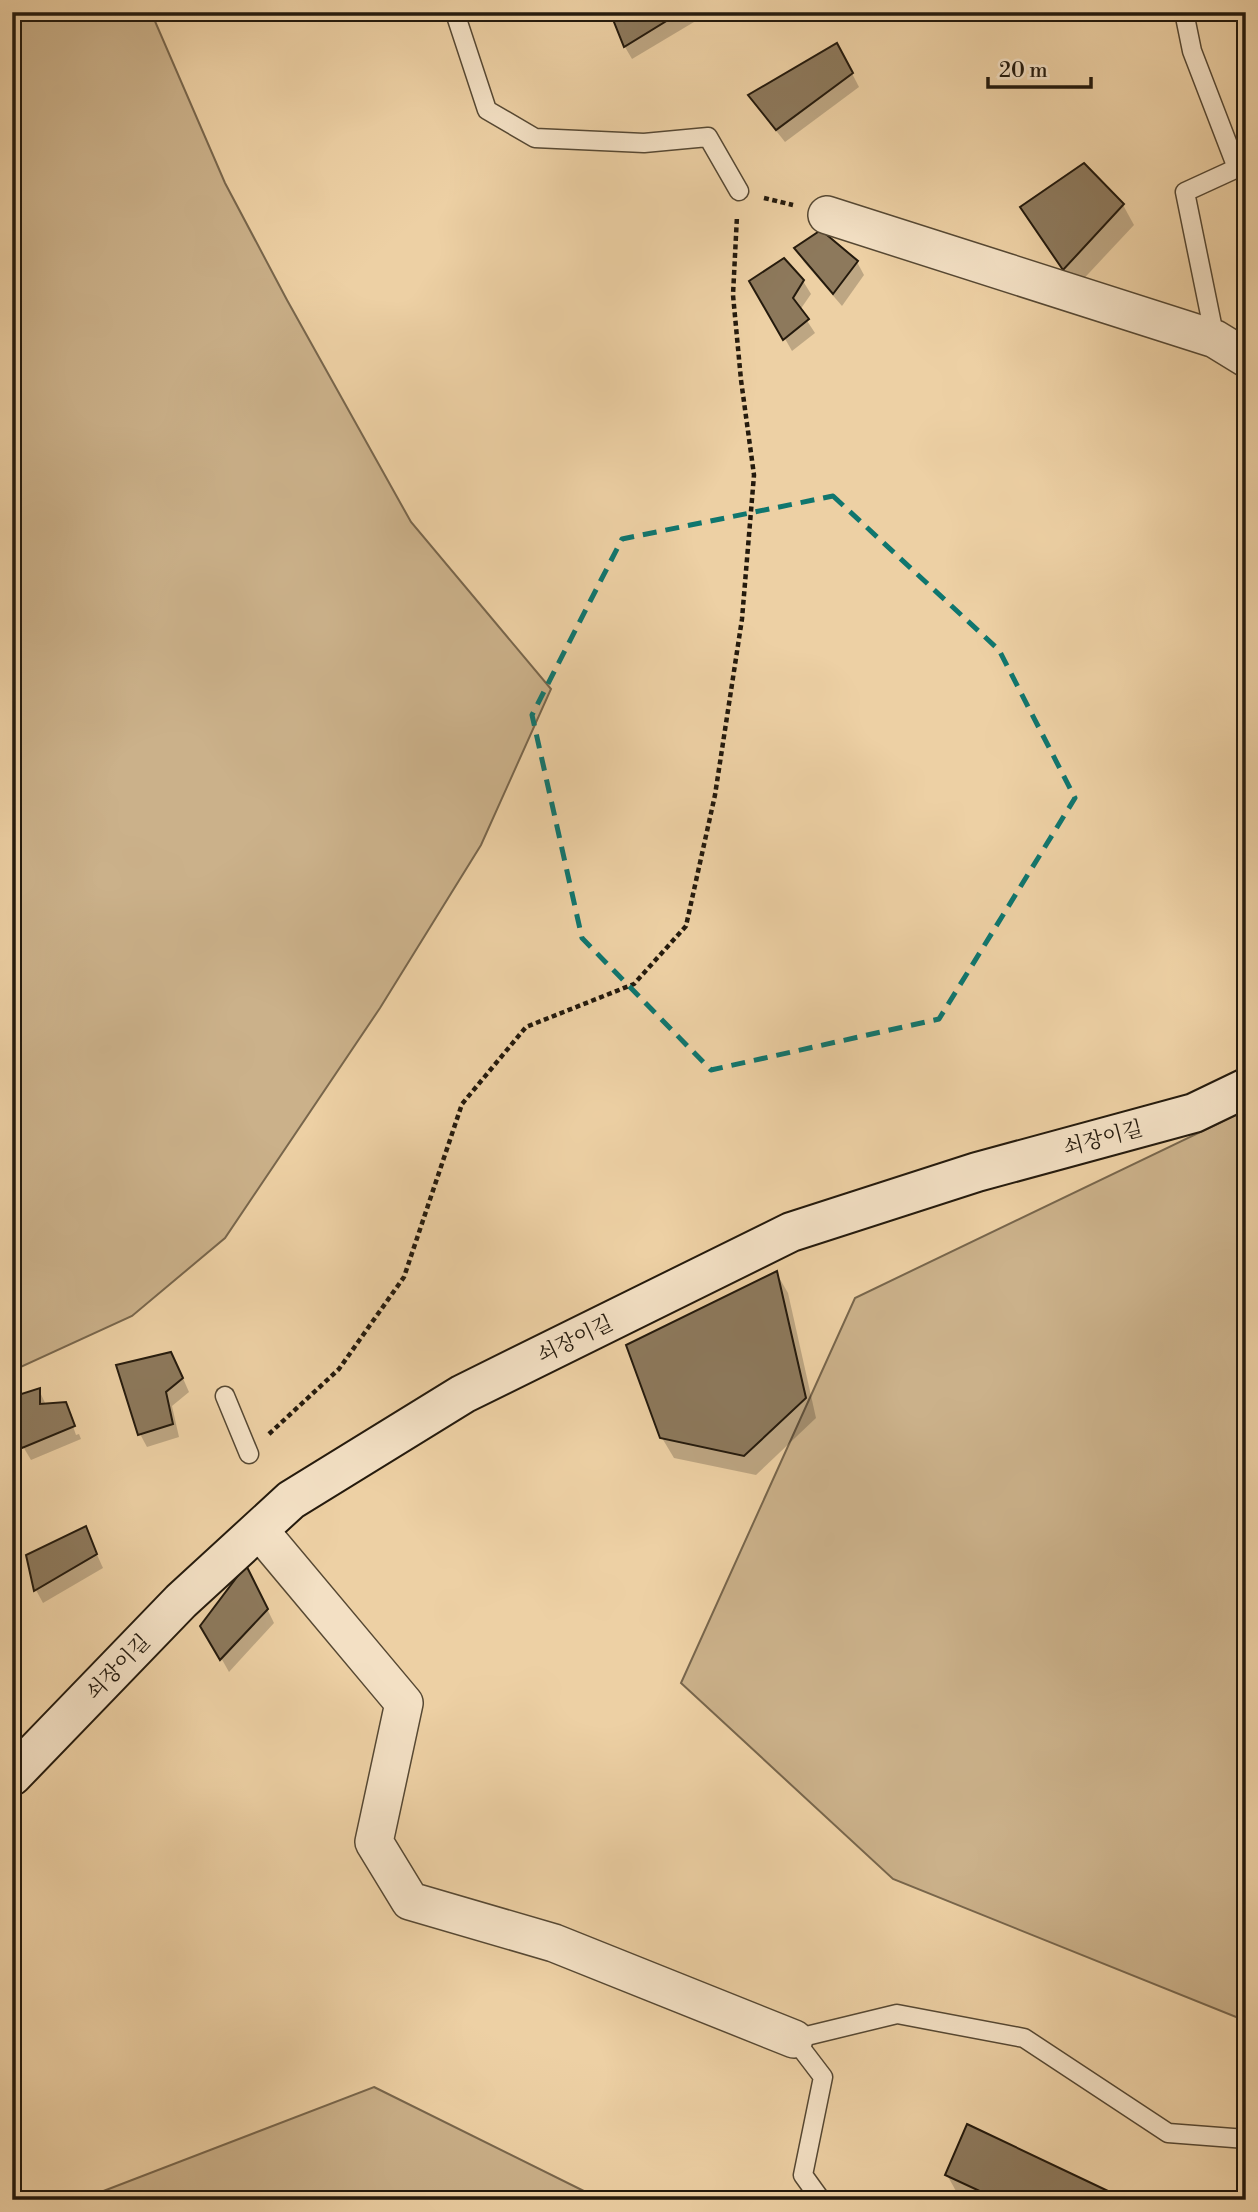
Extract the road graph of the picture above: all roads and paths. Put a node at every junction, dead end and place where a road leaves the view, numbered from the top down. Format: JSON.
{"nodes":[{"id":1,"x":1184,"y":12,"type":"edge"},
{"id":2,"x":457,"y":19,"type":"dead end"},
{"id":3,"x":1241,"y":166,"type":"edge"},
{"id":4,"x":739,"y":191,"type":"junction"},
{"id":5,"x":827,"y":215,"type":"joint"},
{"id":6,"x":1231,"y":348,"type":"edge"},
{"id":7,"x":1246,"y":1088,"type":"edge"},
{"id":8,"x":225,"y":1396,"type":"dead end"},
{"id":9,"x":249,"y":1454,"type":"joint"},
{"id":10,"x":259,"y":1530,"type":"junction"},
{"id":11,"x":12,"y":1776,"type":"edge"},
{"id":12,"x":794,"y":2039,"type":"junction"},
{"id":13,"x":1246,"y":2139,"type":"edge"},
{"id":14,"x":821,"y":2200,"type":"edge"}],
"edges":[{"from":1,"to":3,"type":"lane"},
{"from":2,"to":4,"type":"lane"},
{"from":3,"to":6,"type":"lane"},
{"from":4,"to":5,"type":"path"},
{"from":4,"to":9,"type":"path"},
{"from":5,"to":6,"type":"street"},
{"from":7,"to":10,"type":"main road","name":"쇠장이길"},
{"from":8,"to":9,"type":"lane"},
{"from":10,"to":11,"type":"main road","name":"쇠장이길"},
{"from":10,"to":12,"type":"street"},
{"from":12,"to":13,"type":"lane"},
{"from":12,"to":14,"type":"lane"}]}
